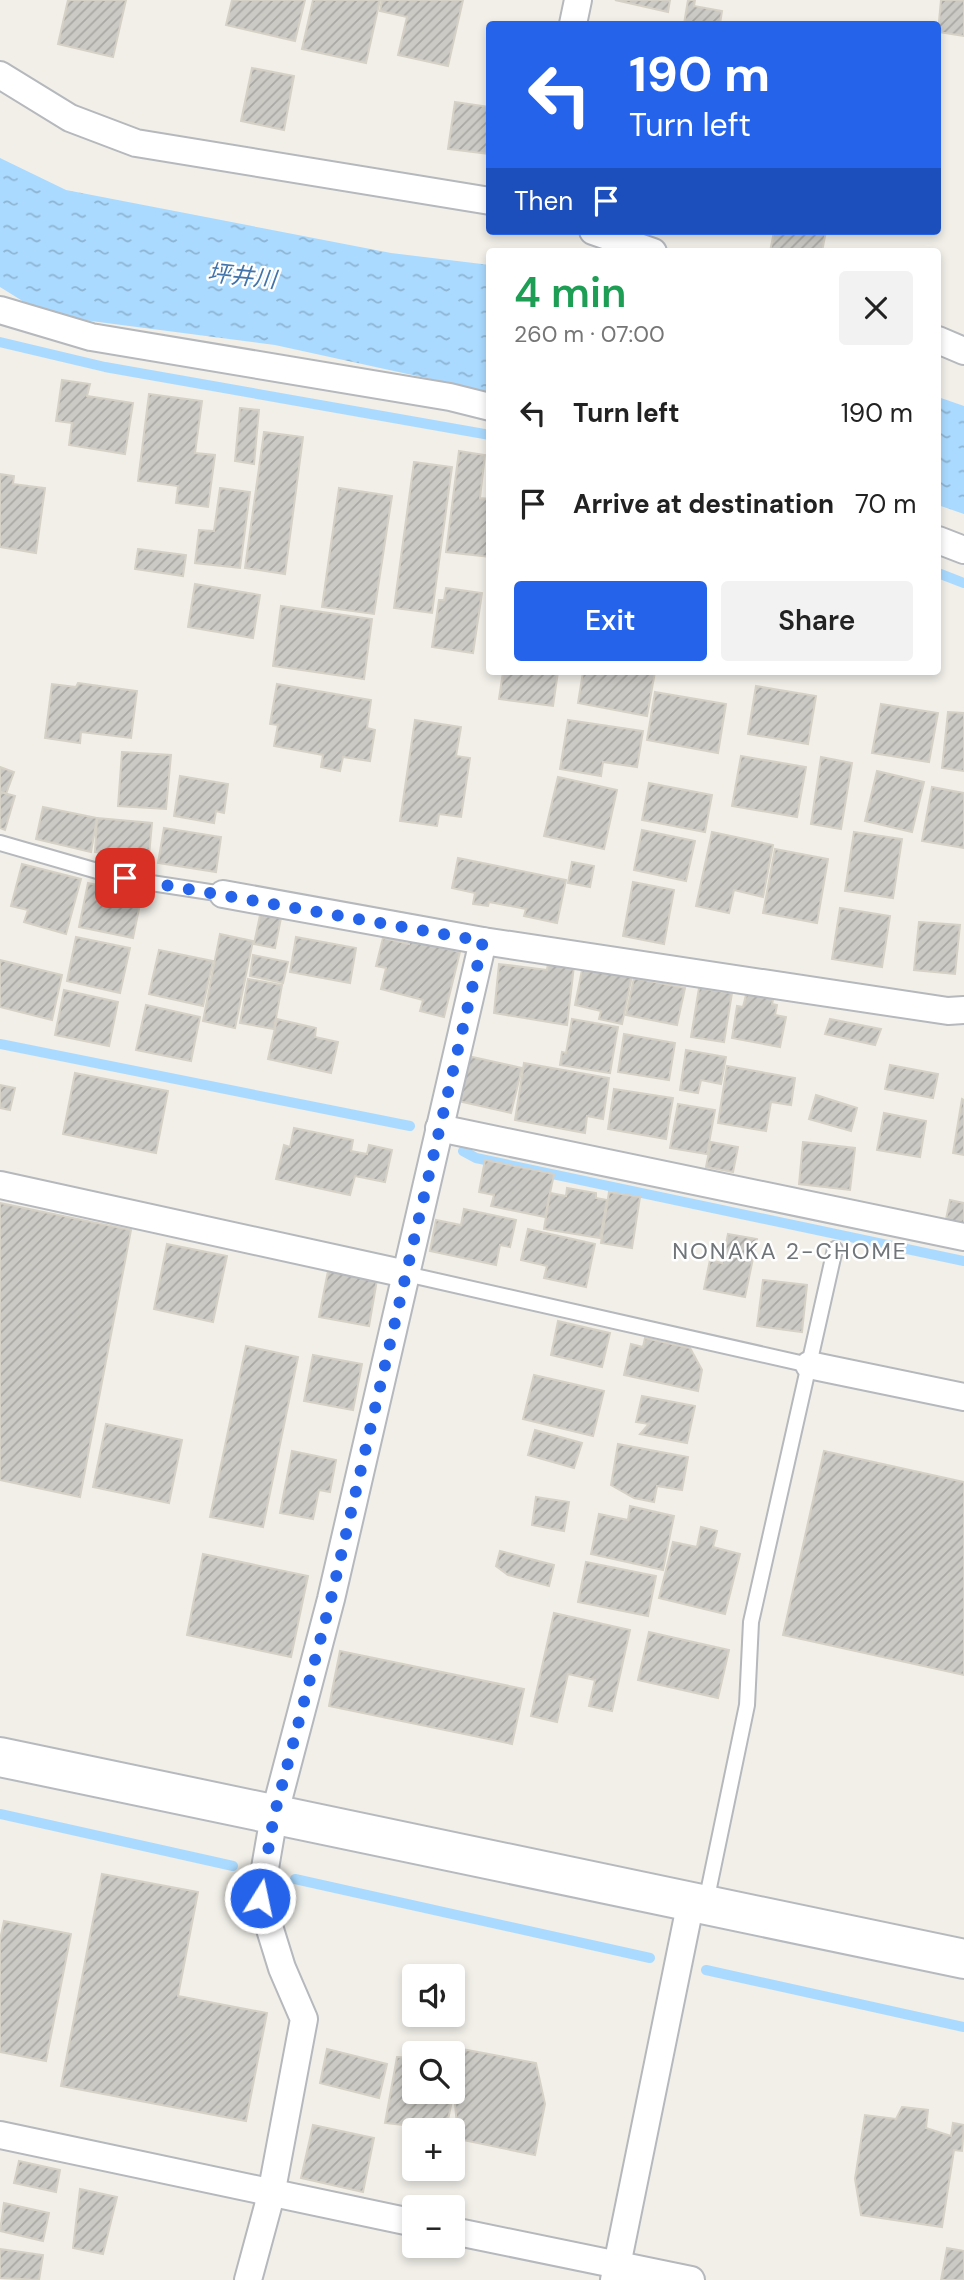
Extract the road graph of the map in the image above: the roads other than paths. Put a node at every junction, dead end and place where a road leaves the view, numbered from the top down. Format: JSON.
{"nodes":[{"id":1,"x":578,"y":0,"type":"edge"},
{"id":2,"x":574,"y":21,"type":"edge"},
{"id":3,"x":0,"y":75,"type":"edge"},
{"id":4,"x":486,"y":200,"type":"edge"},
{"id":5,"x":604,"y":235,"type":"edge"},
{"id":6,"x":642,"y":248,"type":"edge"},
{"id":7,"x":0,"y":310,"type":"edge"},
{"id":8,"x":941,"y":341,"type":"edge"},
{"id":9,"x":964,"y":351,"type":"edge"},
{"id":10,"x":486,"y":406,"type":"edge"},
{"id":11,"x":941,"y":541,"type":"edge"},
{"id":12,"x":964,"y":550,"type":"edge"},
{"id":13,"x":0,"y":843,"type":"edge"},
{"id":14,"x":223,"y":894,"type":"joint"},
{"id":15,"x":483,"y":941,"type":"junction"},
{"id":16,"x":964,"y":1010,"type":"edge"},
{"id":17,"x":439,"y":1128,"type":"junction"},
{"id":18,"x":0,"y":1185,"type":"edge"},
{"id":19,"x":964,"y":1237,"type":"edge"},
{"id":20,"x":835,"y":1249,"type":"dead end"},
{"id":21,"x":406,"y":1274,"type":"junction"},
{"id":22,"x":809,"y":1364,"type":"junction"},
{"id":23,"x":964,"y":1397,"type":"edge"},
{"id":24,"x":0,"y":1758,"type":"edge"},
{"id":25,"x":274,"y":1816,"type":"junction"},
{"id":26,"x":698,"y":1902,"type":"junction"},
{"id":27,"x":964,"y":1959,"type":"edge"},
{"id":28,"x":0,"y":2135,"type":"edge"},
{"id":29,"x":271,"y":2194,"type":"junction"},
{"id":30,"x":402,"y":2220,"type":"edge"},
{"id":31,"x":465,"y":2234,"type":"edge"},
{"id":32,"x":616,"y":2272,"type":"edge"},
{"id":33,"x":248,"y":2280,"type":"edge"},
{"id":34,"x":691,"y":2280,"type":"edge"}],
"edges":[{"from":1,"to":2,"type":"street"},
{"from":3,"to":4,"type":"street"},
{"from":5,"to":6,"type":"street"},
{"from":7,"to":10,"type":"street"},
{"from":8,"to":9,"type":"street"},
{"from":11,"to":12,"type":"street"},
{"from":13,"to":14,"type":"lane"},
{"from":14,"to":15,"type":"street"},
{"from":15,"to":16,"type":"street"},
{"from":15,"to":17,"type":"street"},
{"from":17,"to":19,"type":"street"},
{"from":17,"to":21,"type":"street"},
{"from":18,"to":21,"type":"street"},
{"from":20,"to":22,"type":"lane"},
{"from":21,"to":22,"type":"lane"},
{"from":21,"to":25,"type":"street"},
{"from":22,"to":23,"type":"street"},
{"from":22,"to":26,"type":"lane"},
{"from":24,"to":25,"type":"street"},
{"from":25,"to":26,"type":"street"},
{"from":25,"to":29,"type":"street"},
{"from":26,"to":27,"type":"street"},
{"from":26,"to":32,"type":"street"},
{"from":28,"to":29,"type":"street"},
{"from":29,"to":30,"type":"street"},
{"from":29,"to":33,"type":"street"},
{"from":31,"to":32,"type":"street"},
{"from":32,"to":34,"type":"street"}]}
